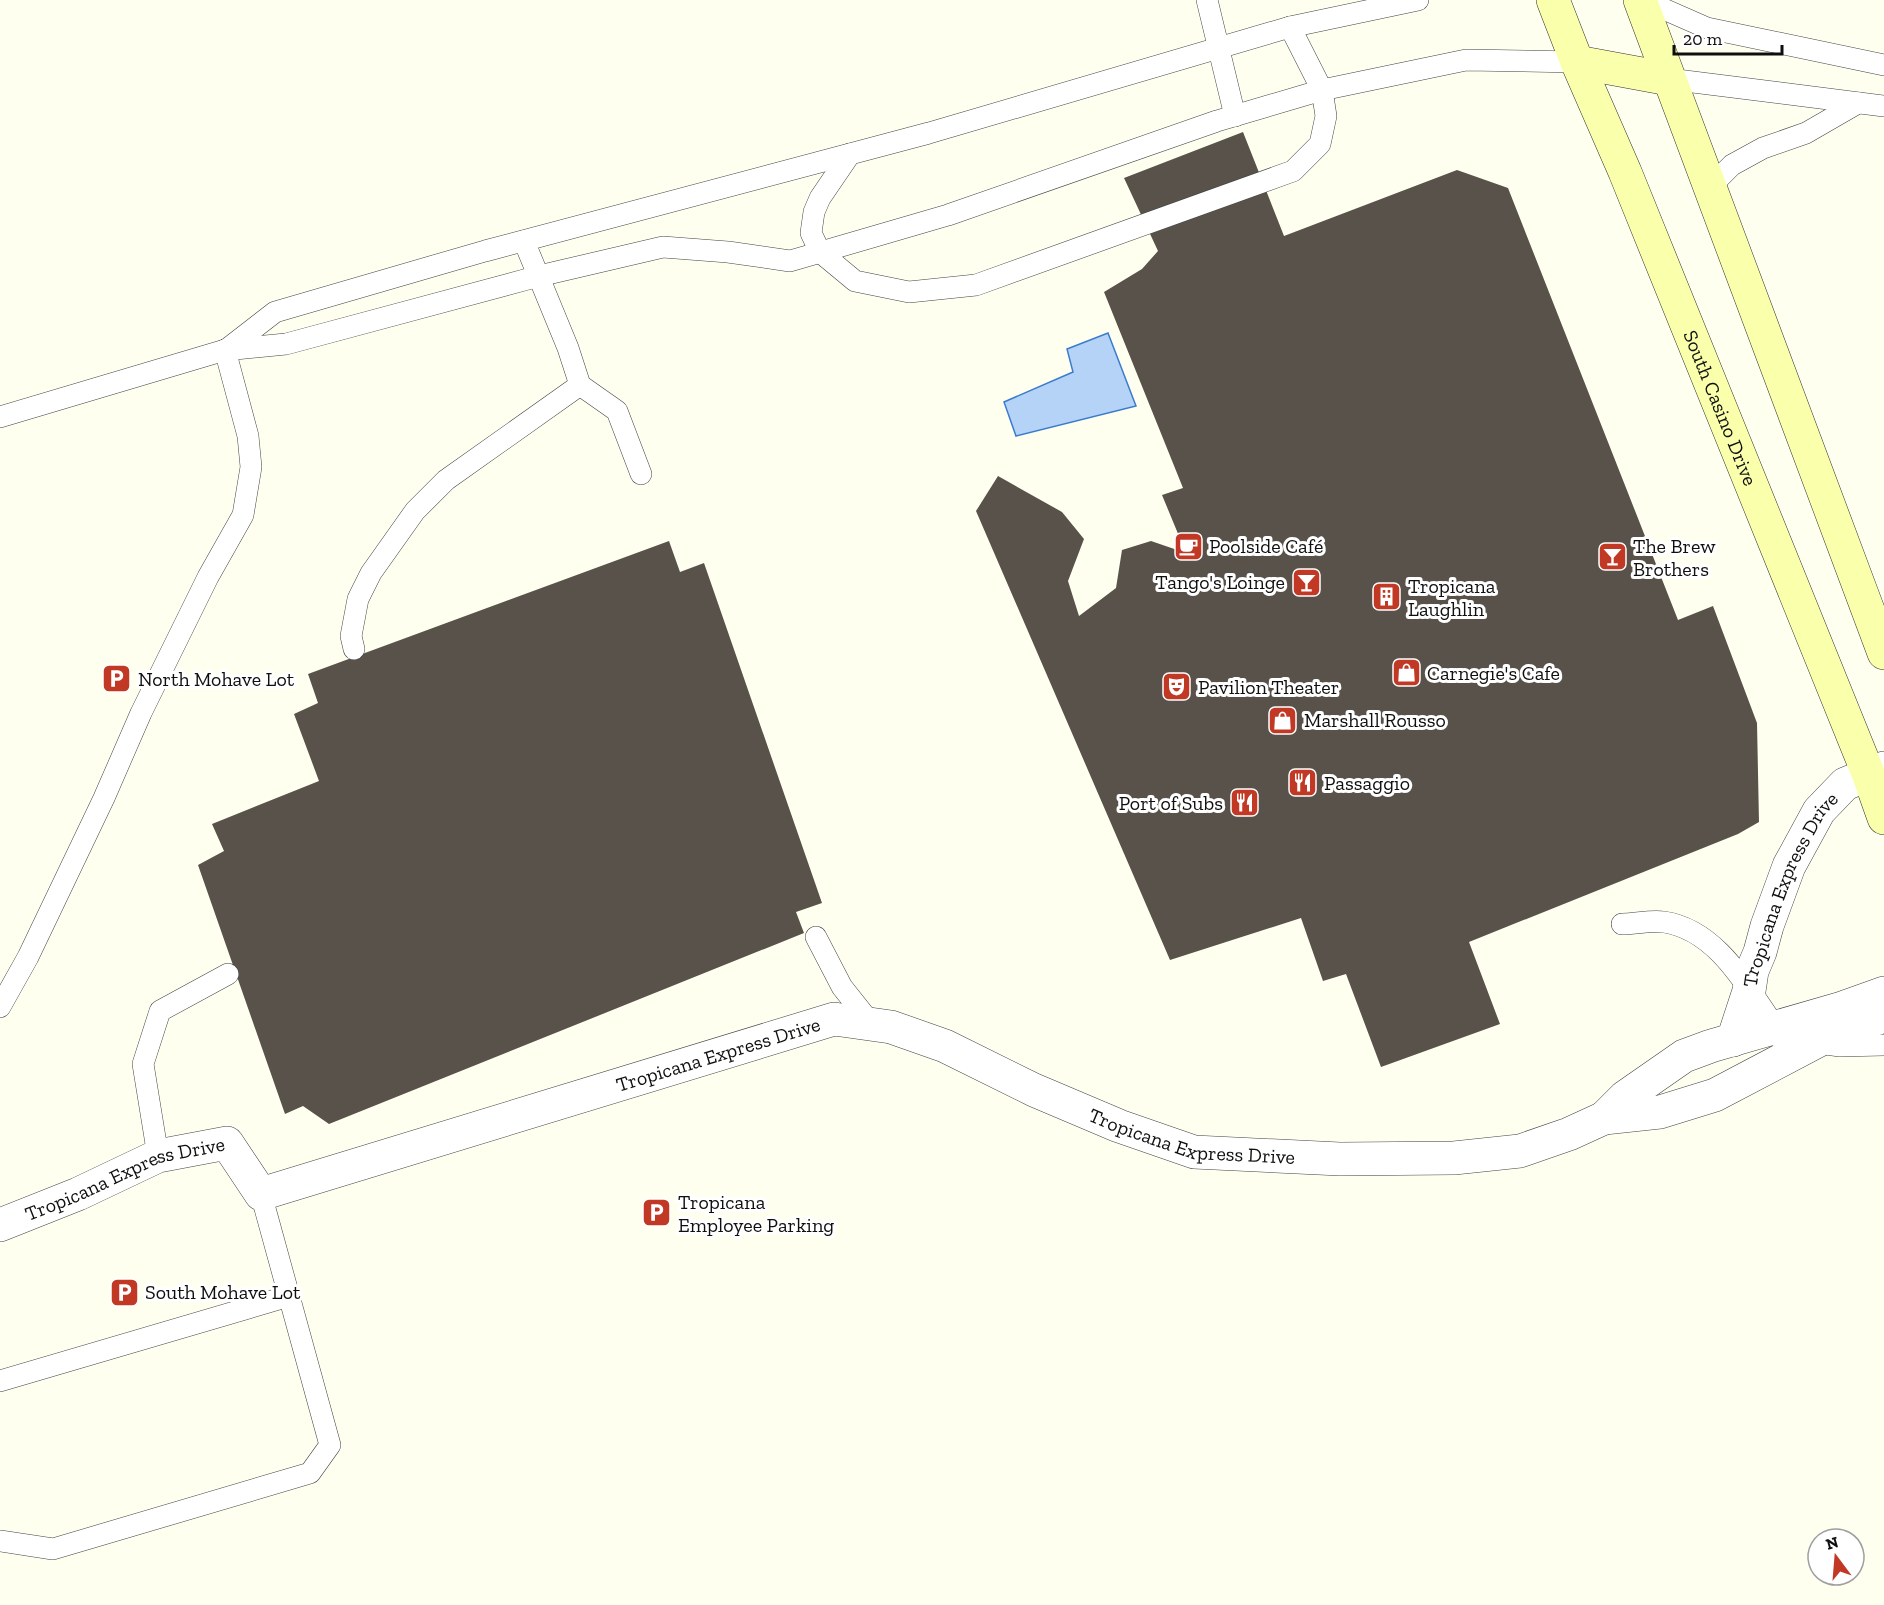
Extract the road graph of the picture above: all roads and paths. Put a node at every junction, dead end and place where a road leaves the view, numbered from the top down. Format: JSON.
{"nodes":[{"id":1,"x":1207,"y":0,"type":"edge"},
{"id":2,"x":1418,"y":0,"type":"edge"},
{"id":3,"x":1553,"y":0,"type":"edge"},
{"id":4,"x":1641,"y":0,"type":"edge"},
{"id":5,"x":1290,"y":27,"type":"junction"},
{"id":6,"x":1219,"y":47,"type":"junction"},
{"id":7,"x":1577,"y":62,"type":"junction"},
{"id":8,"x":1884,"y":65,"type":"edge"},
{"id":9,"x":1669,"y":79,"type":"junction"},
{"id":10,"x":1322,"y":90,"type":"junction"},
{"id":11,"x":1858,"y":102,"type":"junction"},
{"id":12,"x":1884,"y":106,"type":"edge"},
{"id":13,"x":1235,"y":116,"type":"junction"},
{"id":14,"x":850,"y":154,"type":"junction"},
{"id":15,"x":1710,"y":188,"type":"junction"},
{"id":16,"x":524,"y":241,"type":"junction"},
{"id":17,"x":820,"y":252,"type":"junction"},
{"id":18,"x":539,"y":276,"type":"junction"},
{"id":19,"x":225,"y":350,"type":"junction"},
{"id":20,"x":580,"y":385,"type":"junction"},
{"id":21,"x":0,"y":417,"type":"edge"},
{"id":22,"x":641,"y":474,"type":"dead end"},
{"id":23,"x":354,"y":649,"type":"dead end"},
{"id":24,"x":1884,"y":652,"type":"edge"},
{"id":25,"x":1876,"y":770,"type":"edge"},
{"id":26,"x":1884,"y":818,"type":"edge"},
{"id":27,"x":1622,"y":924,"type":"dead end"},
{"id":28,"x":816,"y":936,"type":"dead end"},
{"id":29,"x":228,"y":974,"type":"dead end"},
{"id":30,"x":1749,"y":991,"type":"junction"},
{"id":31,"x":1884,"y":993,"type":"edge"},
{"id":32,"x":0,"y":1007,"type":"edge"},
{"id":33,"x":1884,"y":1016,"type":"edge"},
{"id":34,"x":873,"y":1026,"type":"junction"},
{"id":35,"x":1732,"y":1040,"type":"junction"},
{"id":36,"x":1781,"y":1043,"type":"junction"},
{"id":37,"x":1815,"y":1043,"type":"junction"},
{"id":38,"x":1884,"y":1045,"type":"edge"},
{"id":39,"x":1604,"y":1118,"type":"junction"},
{"id":40,"x":158,"y":1156,"type":"junction"},
{"id":41,"x":261,"y":1194,"type":"junction"},
{"id":42,"x":0,"y":1225,"type":"edge"},
{"id":43,"x":289,"y":1296,"type":"junction"},
{"id":44,"x":0,"y":1381,"type":"edge"},
{"id":45,"x":0,"y":1541,"type":"edge"}],
"edges":[{"from":1,"to":6,"type":"lane"},
{"from":2,"to":5,"type":"lane"},
{"from":3,"to":7,"type":"main road","name":"South Casino Drive"},
{"from":4,"to":8,"type":"lane"},
{"from":4,"to":9,"type":"main road"},
{"from":5,"to":6,"type":"lane"},
{"from":5,"to":10,"type":"lane"},
{"from":6,"to":13,"type":"lane"},
{"from":6,"to":14,"type":"lane"},
{"from":7,"to":9,"type":"main road"},
{"from":7,"to":10,"type":"lane"},
{"from":7,"to":25,"type":"main road","name":"South Casino Drive"},
{"from":9,"to":11,"type":"lane"},
{"from":9,"to":15,"type":"main road"},
{"from":10,"to":13,"type":"lane"},
{"from":10,"to":17,"type":"lane"},
{"from":11,"to":12,"type":"lane"},
{"from":11,"to":15,"type":"lane"},
{"from":13,"to":17,"type":"lane"},
{"from":14,"to":16,"type":"lane"},
{"from":14,"to":17,"type":"lane"},
{"from":15,"to":24,"type":"main road"},
{"from":16,"to":18,"type":"lane"},
{"from":16,"to":19,"type":"lane"},
{"from":17,"to":18,"type":"lane"},
{"from":18,"to":19,"type":"lane"},
{"from":18,"to":20,"type":"lane"},
{"from":19,"to":21,"type":"lane"},
{"from":19,"to":32,"type":"lane"},
{"from":20,"to":22,"type":"lane"},
{"from":20,"to":23,"type":"lane"},
{"from":25,"to":26,"type":"main road","name":"South Casino Drive"},
{"from":25,"to":30,"type":"street","name":"Tropicana Express Drive"},
{"from":27,"to":30,"type":"lane"},
{"from":28,"to":34,"type":"lane"},
{"from":29,"to":40,"type":"lane"},
{"from":30,"to":35,"type":"street","name":"Tropicana Express Drive"},
{"from":30,"to":36,"type":"lane"},
{"from":31,"to":36,"type":"street","name":"Tropicana Express Drive"},
{"from":33,"to":37,"type":"street","name":"Tropicana Express Drive"},
{"from":34,"to":39,"type":"street","name":"Tropicana Express Drive"},
{"from":34,"to":41,"type":"street","name":"Tropicana Express Drive"},
{"from":35,"to":36,"type":"street","name":"Tropicana Express Drive"},
{"from":35,"to":39,"type":"street","name":"Tropicana Express Drive"},
{"from":36,"to":37,"type":"street","name":"Tropicana Express Drive"},
{"from":36,"to":39,"type":"street","name":"Tropicana Express Drive"},
{"from":37,"to":38,"type":"lane"},
{"from":40,"to":41,"type":"street","name":"Tropicana Express Drive"},
{"from":40,"to":42,"type":"street","name":"Tropicana Express Drive"},
{"from":41,"to":43,"type":"lane"},
{"from":43,"to":44,"type":"lane"},
{"from":43,"to":45,"type":"lane"}]}
